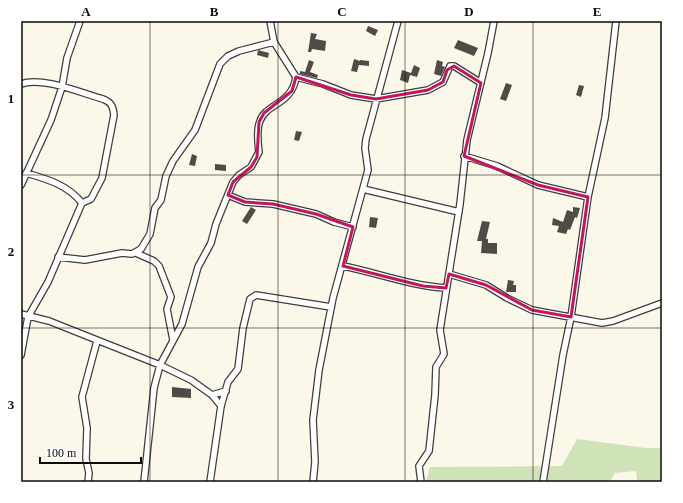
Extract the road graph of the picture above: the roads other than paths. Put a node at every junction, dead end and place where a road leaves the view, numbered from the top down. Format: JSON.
{"nodes":[{"id":1,"x":80,"y":21,"type":"edge"},
{"id":2,"x":270,"y":21,"type":"edge"},
{"id":3,"x":398,"y":21,"type":"edge"},
{"id":4,"x":494,"y":21,"type":"edge"},
{"id":5,"x":616,"y":21,"type":"edge"},
{"id":6,"x":274,"y":42,"type":"junction"},
{"id":7,"x":296,"y":77,"type":"junction"},
{"id":8,"x":481,"y":82,"type":"junction"},
{"id":9,"x":21,"y":84,"type":"edge"},
{"id":10,"x":62,"y":87,"type":"junction"},
{"id":11,"x":376,"y":98,"type":"junction"},
{"id":12,"x":464,"y":156,"type":"junction"},
{"id":13,"x":26,"y":173,"type":"junction"},
{"id":14,"x":21,"y":185,"type":"edge"},
{"id":15,"x":363,"y":189,"type":"junction"},
{"id":16,"x":228,"y":195,"type":"junction"},
{"id":17,"x":588,"y":197,"type":"junction"},
{"id":18,"x":82,"y":202,"type":"junction"},
{"id":19,"x":459,"y":212,"type":"junction"},
{"id":20,"x":354,"y":227,"type":"junction"},
{"id":21,"x":136,"y":253,"type":"junction"},
{"id":22,"x":58,"y":257,"type":"junction"},
{"id":23,"x":343,"y":266,"type":"junction"},
{"id":24,"x":449,"y":274,"type":"junction"},
{"id":25,"x":446,"y":288,"type":"junction"},
{"id":26,"x":662,"y":303,"type":"edge"},
{"id":27,"x":331,"y":307,"type":"junction"},
{"id":28,"x":21,"y":314,"type":"edge"},
{"id":29,"x":28,"y":317,"type":"junction"},
{"id":30,"x":570,"y":317,"type":"junction"},
{"id":31,"x":173,"y":340,"type":"junction"},
{"id":32,"x":97,"y":341,"type":"junction"},
{"id":33,"x":21,"y":355,"type":"edge"},
{"id":34,"x":160,"y":365,"type":"junction"},
{"id":35,"x":226,"y":391,"type":"junction"},
{"id":36,"x":212,"y":395,"type":"junction"},
{"id":37,"x":220,"y":406,"type":"junction"},
{"id":38,"x":88,"y":482,"type":"edge"},
{"id":39,"x":144,"y":482,"type":"edge"},
{"id":40,"x":210,"y":482,"type":"edge"},
{"id":41,"x":313,"y":482,"type":"edge"},
{"id":42,"x":421,"y":482,"type":"edge"},
{"id":43,"x":543,"y":482,"type":"edge"}],
"edges":[{"from":1,"to":10,"type":"street"},
{"from":2,"to":6,"type":"street"},
{"from":3,"to":11,"type":"street"},
{"from":4,"to":8,"type":"street"},
{"from":5,"to":17,"type":"street"},
{"from":6,"to":7,"type":"street"},
{"from":6,"to":21,"type":"street"},
{"from":7,"to":11,"type":"street"},
{"from":7,"to":16,"type":"street"},
{"from":8,"to":11,"type":"street"},
{"from":8,"to":12,"type":"street"},
{"from":9,"to":10,"type":"street"},
{"from":10,"to":13,"type":"street"},
{"from":10,"to":18,"type":"street"},
{"from":11,"to":15,"type":"street"},
{"from":12,"to":17,"type":"street"},
{"from":12,"to":19,"type":"street"},
{"from":13,"to":14,"type":"street"},
{"from":13,"to":18,"type":"street"},
{"from":15,"to":19,"type":"street"},
{"from":15,"to":20,"type":"street"},
{"from":16,"to":20,"type":"street"},
{"from":16,"to":31,"type":"street"},
{"from":17,"to":30,"type":"street"},
{"from":18,"to":22,"type":"street"},
{"from":19,"to":24,"type":"street"},
{"from":20,"to":23,"type":"street"},
{"from":21,"to":22,"type":"street"},
{"from":21,"to":31,"type":"street"},
{"from":22,"to":29,"type":"street"},
{"from":23,"to":25,"type":"street"},
{"from":23,"to":27,"type":"street"},
{"from":24,"to":25,"type":"street"},
{"from":24,"to":30,"type":"street"},
{"from":25,"to":42,"type":"street"},
{"from":26,"to":30,"type":"street"},
{"from":27,"to":35,"type":"street"},
{"from":27,"to":41,"type":"street"},
{"from":28,"to":29,"type":"street"},
{"from":29,"to":32,"type":"street"},
{"from":29,"to":33,"type":"street"},
{"from":30,"to":43,"type":"street"},
{"from":31,"to":34,"type":"street"},
{"from":32,"to":34,"type":"street"},
{"from":32,"to":38,"type":"street"},
{"from":34,"to":36,"type":"street"},
{"from":34,"to":39,"type":"street"},
{"from":35,"to":36,"type":"street"},
{"from":35,"to":37,"type":"street"},
{"from":36,"to":37,"type":"street"},
{"from":37,"to":40,"type":"street"}]}
